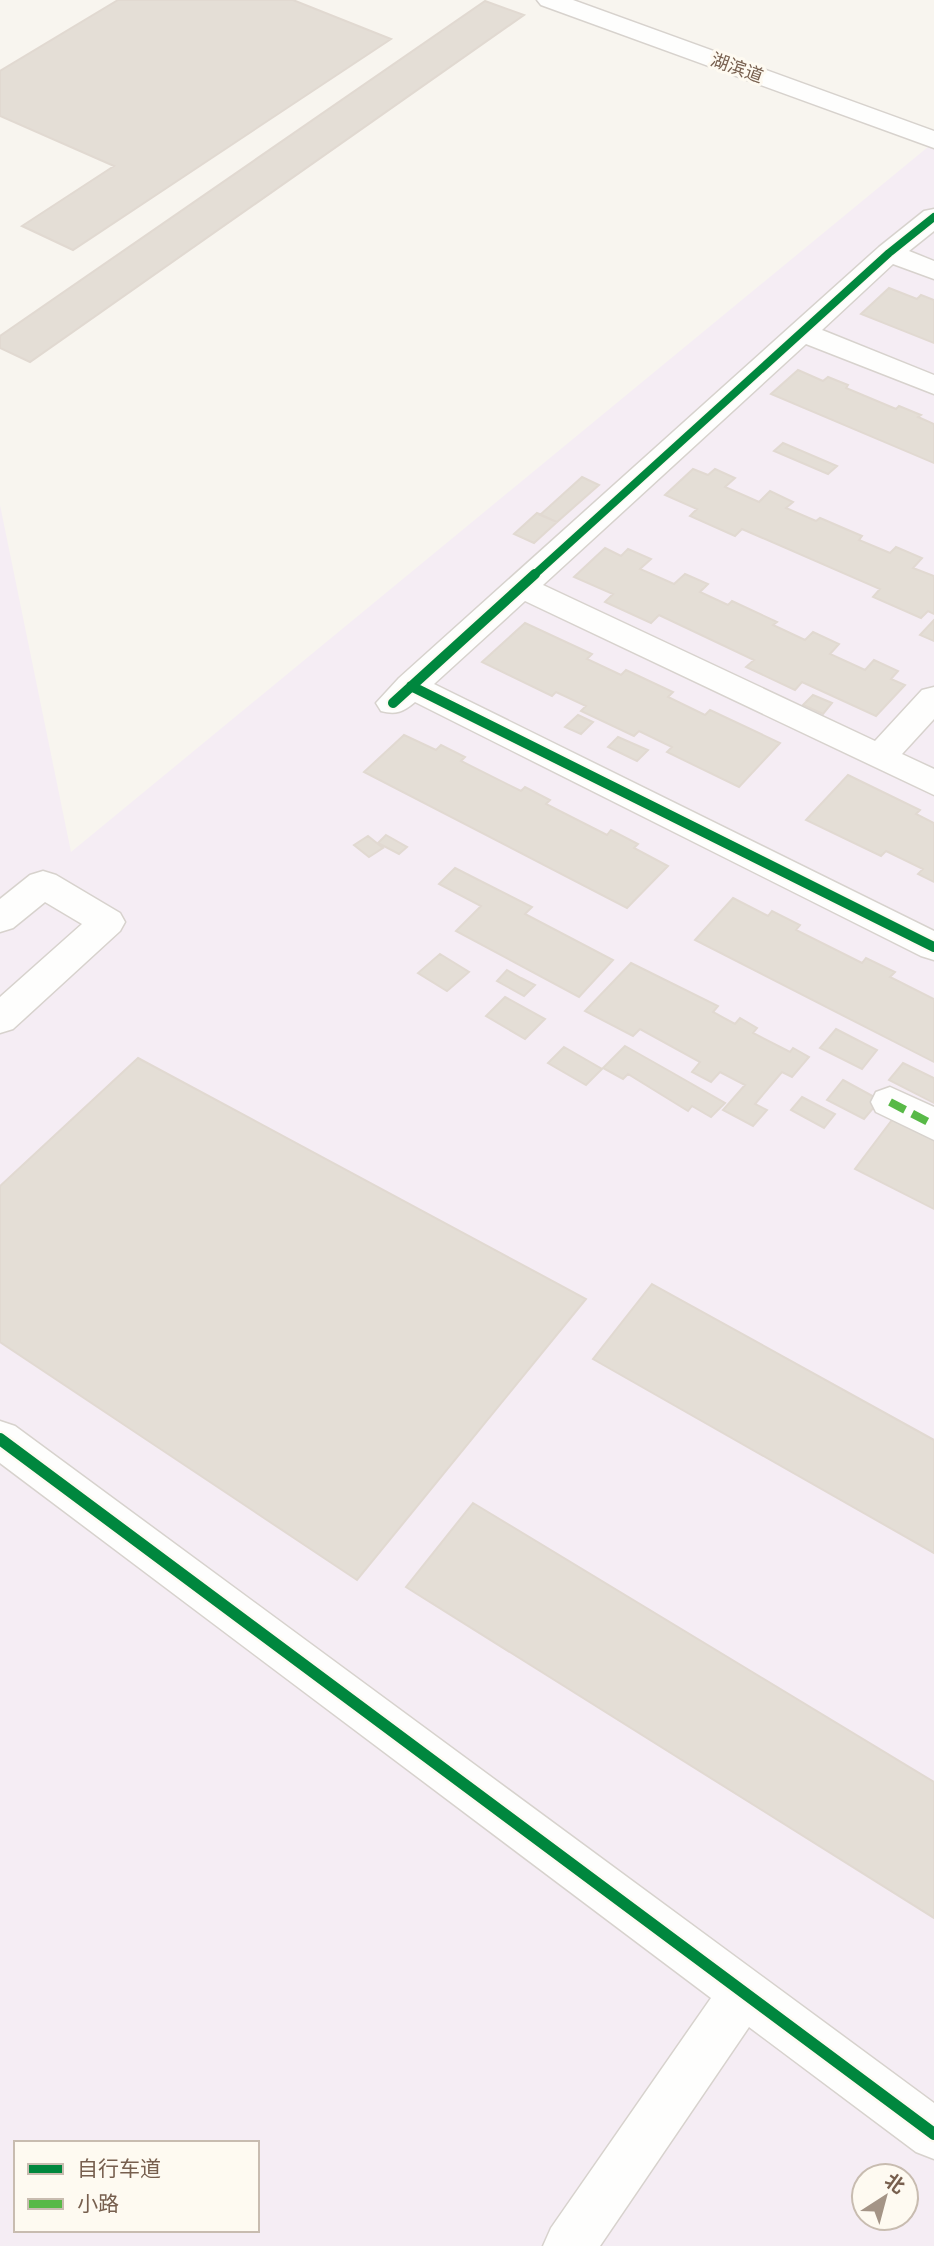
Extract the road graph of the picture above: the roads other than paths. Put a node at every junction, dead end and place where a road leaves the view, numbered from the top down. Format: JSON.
{"nodes":[{"id":1,"x":550,"y":0,"type":"edge"},
{"id":2,"x":930,"y":135,"type":"edge"},
{"id":3,"x":934,"y":216,"type":"edge"},
{"id":4,"x":889,"y":253,"type":"junction"},
{"id":5,"x":934,"y":271,"type":"edge"},
{"id":6,"x":802,"y":332,"type":"junction"},
{"id":7,"x":934,"y":385,"type":"edge"},
{"id":8,"x":521,"y":587,"type":"junction"},
{"id":9,"x":934,"y":698,"type":"edge"},
{"id":10,"x":880,"y":757,"type":"junction"},
{"id":11,"x":934,"y":783,"type":"edge"},
{"id":12,"x":0,"y":919,"type":"edge"},
{"id":13,"x":934,"y":947,"type":"edge"},
{"id":14,"x":0,"y":1018,"type":"edge"},
{"id":15,"x":890,"y":1102,"type":"dead end"},
{"id":16,"x":934,"y":1125,"type":"edge"},
{"id":17,"x":0,"y":1439,"type":"edge"},
{"id":18,"x":744,"y":1992,"type":"junction"},
{"id":19,"x":931,"y":2124,"type":"edge"},
{"id":20,"x":569,"y":2246,"type":"edge"}],
"edges":[{"from":1,"to":2,"type":"street","name":"湖滨道"},
{"from":3,"to":4,"type":"street"},
{"from":4,"to":5,"type":"street"},
{"from":4,"to":6,"type":"street"},
{"from":6,"to":7,"type":"street"},
{"from":6,"to":8,"type":"street"},
{"from":8,"to":10,"type":"street"},
{"from":8,"to":13,"type":"street"},
{"from":9,"to":10,"type":"street"},
{"from":10,"to":11,"type":"street"},
{"from":12,"to":14,"type":"street"},
{"from":15,"to":16,"type":"street"},
{"from":17,"to":18,"type":"street"},
{"from":18,"to":19,"type":"street"},
{"from":18,"to":20,"type":"street"}]}
